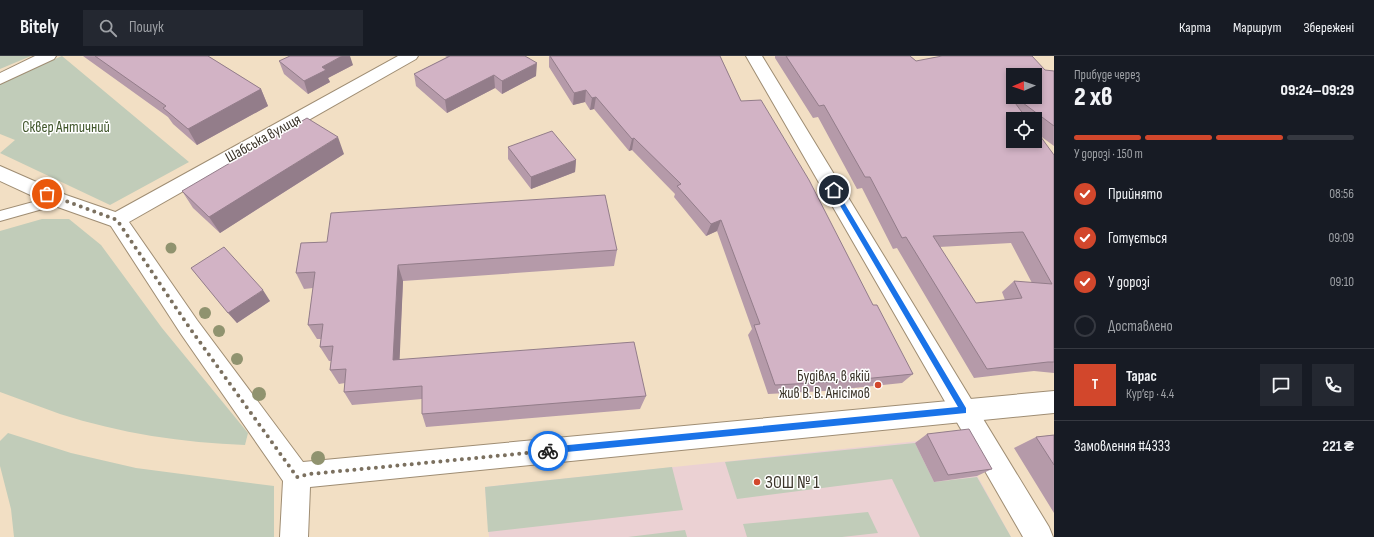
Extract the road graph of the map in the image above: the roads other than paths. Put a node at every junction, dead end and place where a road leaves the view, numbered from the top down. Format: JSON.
{"nodes":[{"id":1,"x":48,"y":56,"type":"edge"},
{"id":2,"x":410,"y":56,"type":"edge"},
{"id":3,"x":754,"y":56,"type":"edge"},
{"id":4,"x":0,"y":79,"type":"edge"},
{"id":5,"x":0,"y":173,"type":"edge"},
{"id":6,"x":59,"y":200,"type":"junction"},
{"id":7,"x":0,"y":216,"type":"edge"},
{"id":8,"x":117,"y":220,"type":"junction"},
{"id":9,"x":1054,"y":402,"type":"edge"},
{"id":10,"x":964,"y":410,"type":"junction"},
{"id":11,"x":297,"y":477,"type":"junction"},
{"id":12,"x":294,"y":537,"type":"edge"},
{"id":13,"x":1039,"y":537,"type":"edge"}],
"edges":[{"from":1,"to":4,"type":"street"},
{"from":2,"to":8,"type":"street","name":"Шабська вулиця"},
{"from":3,"to":10,"type":"street"},
{"from":5,"to":6,"type":"street"},
{"from":6,"to":7,"type":"lane"},
{"from":6,"to":8,"type":"street"},
{"from":8,"to":11,"type":"street"},
{"from":9,"to":10,"type":"street"},
{"from":10,"to":11,"type":"street"},
{"from":10,"to":13,"type":"street"},
{"from":11,"to":12,"type":"street"}]}
